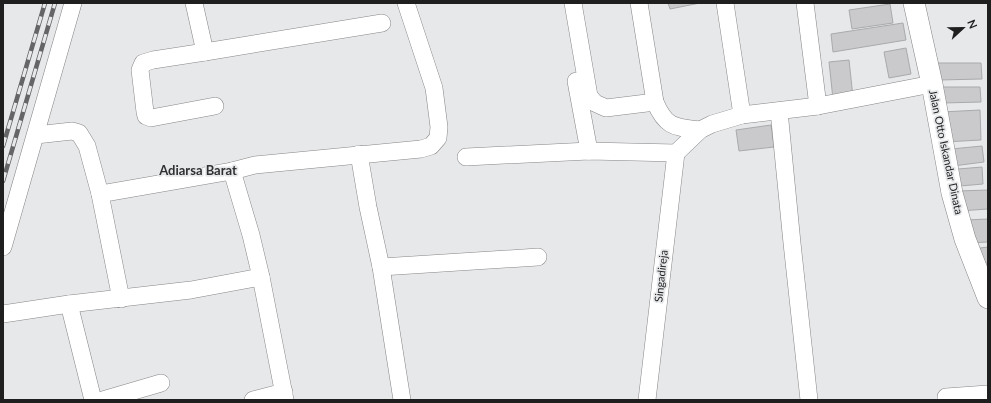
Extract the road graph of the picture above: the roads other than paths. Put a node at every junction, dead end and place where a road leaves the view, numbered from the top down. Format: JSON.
{"nodes":[{"id":1,"x":73,"y":3,"type":"edge"},
{"id":2,"x":194,"y":3,"type":"edge"},
{"id":3,"x":406,"y":3,"type":"edge"},
{"id":4,"x":561,"y":3,"type":"edge"},
{"id":5,"x":573,"y":3,"type":"edge"},
{"id":6,"x":639,"y":3,"type":"edge"},
{"id":7,"x":725,"y":3,"type":"edge"},
{"id":8,"x":805,"y":3,"type":"edge"},
{"id":9,"x":914,"y":3,"type":"edge"},
{"id":10,"x":382,"y":23,"type":"dead end"},
{"id":11,"x":206,"y":52,"type":"junction"},
{"id":12,"x":932,"y":84,"type":"junction"},
{"id":13,"x":655,"y":102,"type":"junction"},
{"id":14,"x":215,"y":106,"type":"dead end"},
{"id":15,"x":818,"y":106,"type":"junction"},
{"id":16,"x":779,"y":110,"type":"junction"},
{"id":17,"x":742,"y":116,"type":"junction"},
{"id":18,"x":700,"y":130,"type":"junction"},
{"id":19,"x":36,"y":135,"type":"junction"},
{"id":20,"x":589,"y":151,"type":"junction"},
{"id":21,"x":676,"y":153,"type":"junction"},
{"id":22,"x":360,"y":154,"type":"junction"},
{"id":23,"x":466,"y":157,"type":"dead end"},
{"id":24,"x":232,"y":170,"type":"junction"},
{"id":25,"x":100,"y":194,"type":"junction"},
{"id":26,"x":3,"y":247,"type":"edge"},
{"id":27,"x":538,"y":257,"type":"dead end"},
{"id":28,"x":381,"y":267,"type":"junction"},
{"id":29,"x":261,"y":277,"type":"junction"},
{"id":30,"x":988,"y":298,"type":"edge"},
{"id":31,"x":121,"y":299,"type":"junction"},
{"id":32,"x":69,"y":304,"type":"junction"},
{"id":33,"x":3,"y":314,"type":"edge"},
{"id":34,"x":161,"y":383,"type":"dead end"},
{"id":35,"x":988,"y":394,"type":"edge"},
{"id":36,"x":284,"y":396,"type":"edge"},
{"id":37,"x":93,"y":400,"type":"edge"},
{"id":38,"x":103,"y":400,"type":"edge"},
{"id":39,"x":253,"y":400,"type":"edge"},
{"id":40,"x":402,"y":400,"type":"edge"},
{"id":41,"x":647,"y":400,"type":"edge"},
{"id":42,"x":809,"y":400,"type":"edge"},
{"id":43,"x":946,"y":400,"type":"edge"}],
"edges":[{"from":1,"to":19,"type":"street"},
{"from":2,"to":11,"type":"street"},
{"from":3,"to":22,"type":"street"},
{"from":4,"to":20,"type":"street"},
{"from":5,"to":13,"type":"street"},
{"from":6,"to":13,"type":"street"},
{"from":7,"to":17,"type":"street"},
{"from":8,"to":15,"type":"street"},
{"from":9,"to":12,"type":"street","name":"Jalan Otto Iskandar Dinata"},
{"from":10,"to":11,"type":"street"},
{"from":11,"to":14,"type":"street"},
{"from":12,"to":15,"type":"street"},
{"from":12,"to":30,"type":"street","name":"Jalan Otto Iskandar Dinata"},
{"from":13,"to":18,"type":"street"},
{"from":15,"to":16,"type":"street"},
{"from":16,"to":17,"type":"street"},
{"from":16,"to":42,"type":"street"},
{"from":17,"to":18,"type":"street"},
{"from":18,"to":21,"type":"street"},
{"from":19,"to":25,"type":"street"},
{"from":19,"to":26,"type":"street"},
{"from":20,"to":21,"type":"street"},
{"from":20,"to":23,"type":"street"},
{"from":21,"to":41,"type":"street","name":"Singadireja"},
{"from":22,"to":24,"type":"street"},
{"from":22,"to":28,"type":"street"},
{"from":24,"to":25,"type":"street"},
{"from":24,"to":29,"type":"street"},
{"from":25,"to":31,"type":"street"},
{"from":27,"to":28,"type":"street"},
{"from":28,"to":40,"type":"street"},
{"from":29,"to":31,"type":"street"},
{"from":29,"to":36,"type":"street"},
{"from":31,"to":32,"type":"street"},
{"from":32,"to":33,"type":"street"},
{"from":32,"to":37,"type":"street"},
{"from":34,"to":38,"type":"street"},
{"from":35,"to":43,"type":"street"},
{"from":36,"to":39,"type":"street"}]}
